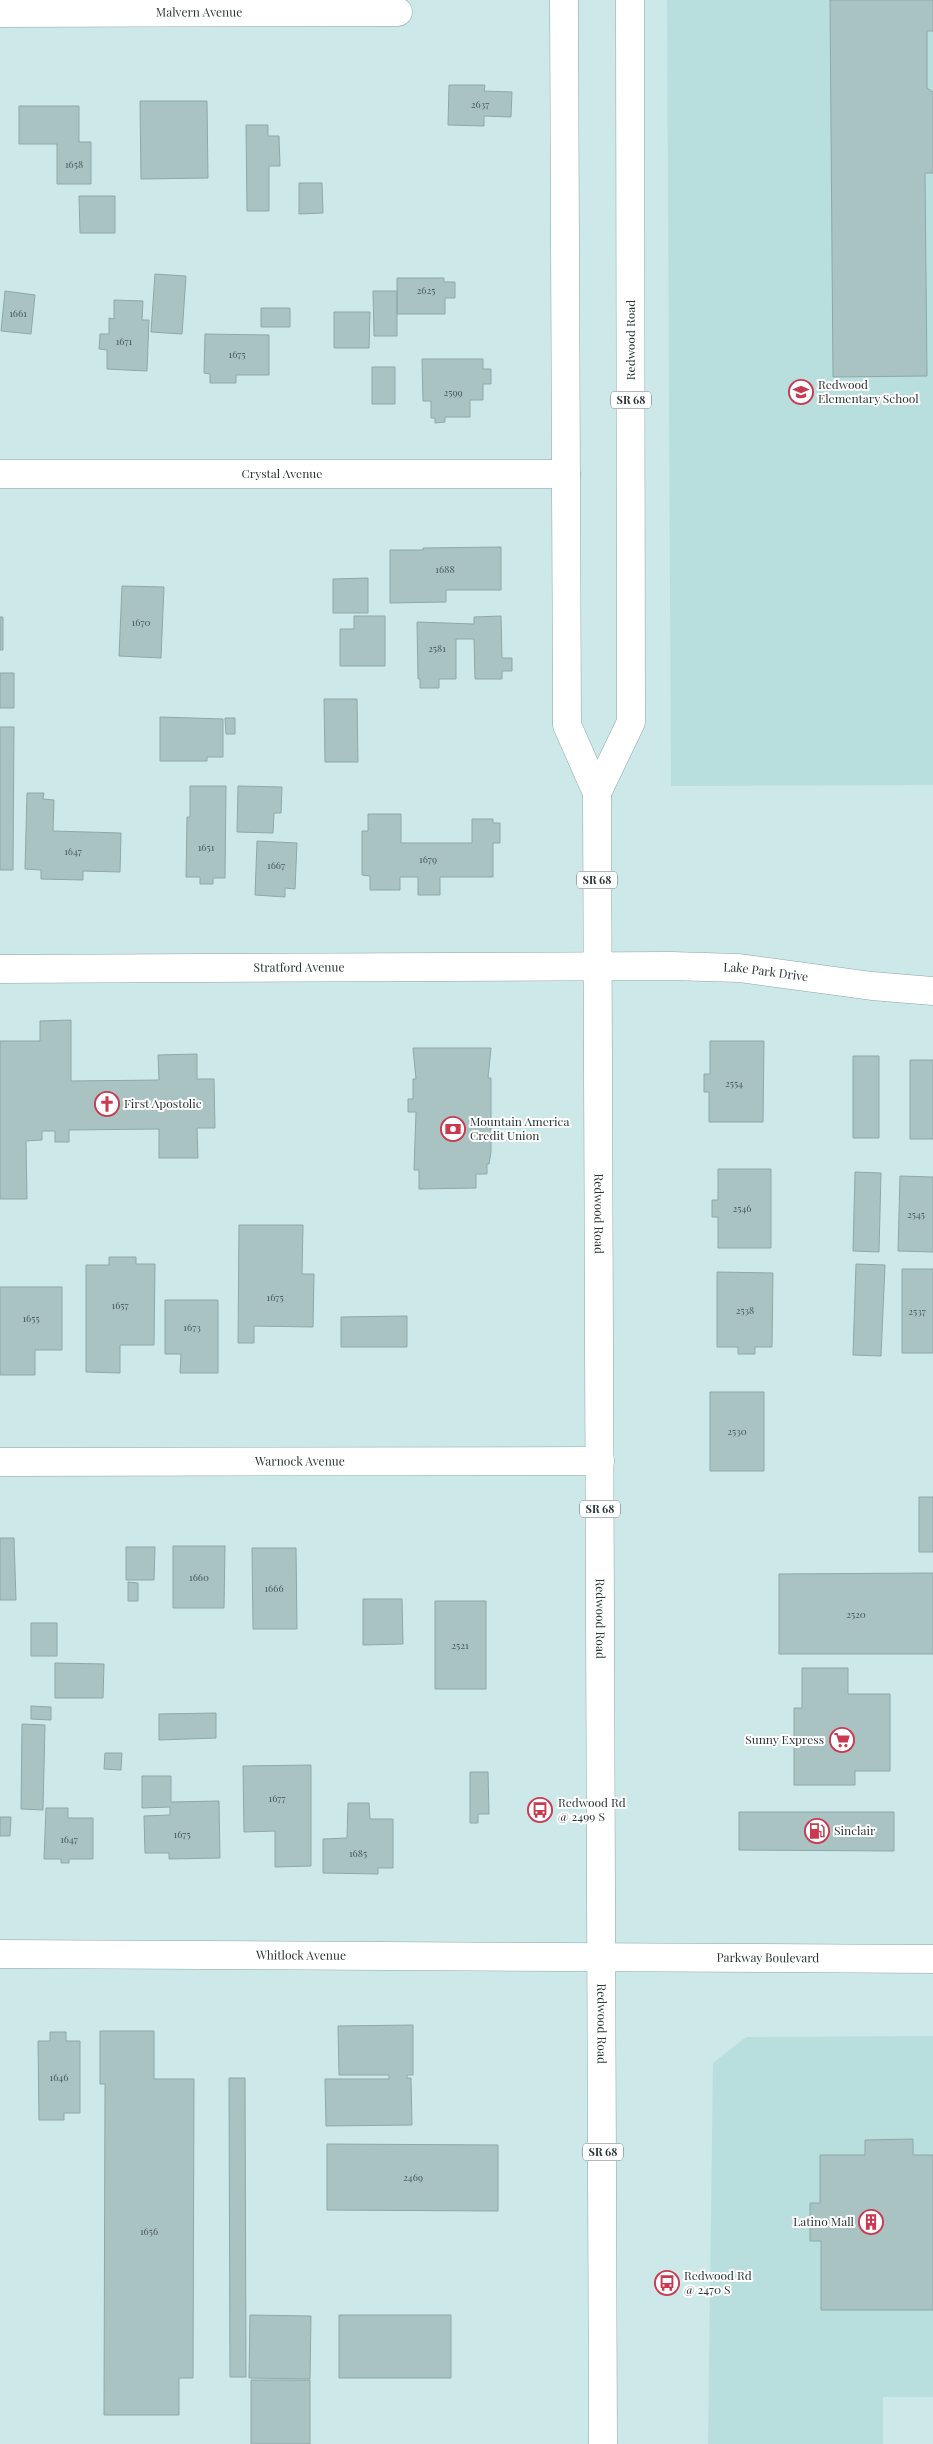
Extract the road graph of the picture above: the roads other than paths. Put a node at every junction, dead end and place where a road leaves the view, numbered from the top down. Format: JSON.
{"nodes":[{"id":1,"x":564,"y":0,"type":"edge"},
{"id":2,"x":630,"y":0,"type":"edge"},
{"id":3,"x":398,"y":12,"type":"dead end"},
{"id":4,"x":0,"y":13,"type":"edge"},
{"id":5,"x":0,"y":474,"type":"edge"},
{"id":6,"x":566,"y":474,"type":"junction"},
{"id":7,"x":597,"y":792,"type":"junction"},
{"id":8,"x":598,"y":967,"type":"junction"},
{"id":9,"x":0,"y":969,"type":"edge"},
{"id":10,"x":933,"y":991,"type":"edge"},
{"id":11,"x":600,"y":1461,"type":"junction"},
{"id":12,"x":0,"y":1462,"type":"edge"},
{"id":13,"x":0,"y":1954,"type":"edge"},
{"id":14,"x":602,"y":1957,"type":"junction"},
{"id":15,"x":933,"y":1959,"type":"edge"},
{"id":16,"x":604,"y":2444,"type":"edge"}],
"edges":[{"from":1,"to":6,"type":"street","name":"Redwood Road","number":"SR 68"},
{"from":2,"to":7,"type":"street","name":"Redwood Road","number":"SR 68"},
{"from":3,"to":4,"type":"street","name":"Malvern Avenue"},
{"from":5,"to":6,"type":"street","name":"Crystal Avenue"},
{"from":6,"to":7,"type":"street","name":"Redwood Road","number":"SR 68"},
{"from":7,"to":8,"type":"street","name":"Redwood Road","number":"SR 68"},
{"from":8,"to":9,"type":"street","name":"Stratford Avenue"},
{"from":8,"to":10,"type":"street","name":"Lake Park Drive"},
{"from":8,"to":11,"type":"street","name":"Redwood Road","number":"SR 68"},
{"from":11,"to":12,"type":"street","name":"Warnock Avenue"},
{"from":11,"to":14,"type":"street","name":"Redwood Road","number":"SR 68"},
{"from":13,"to":14,"type":"street","name":"Whitlock Avenue"},
{"from":14,"to":15,"type":"street","name":"Parkway Boulevard"},
{"from":14,"to":16,"type":"street","name":"Redwood Road","number":"SR 68"}]}
